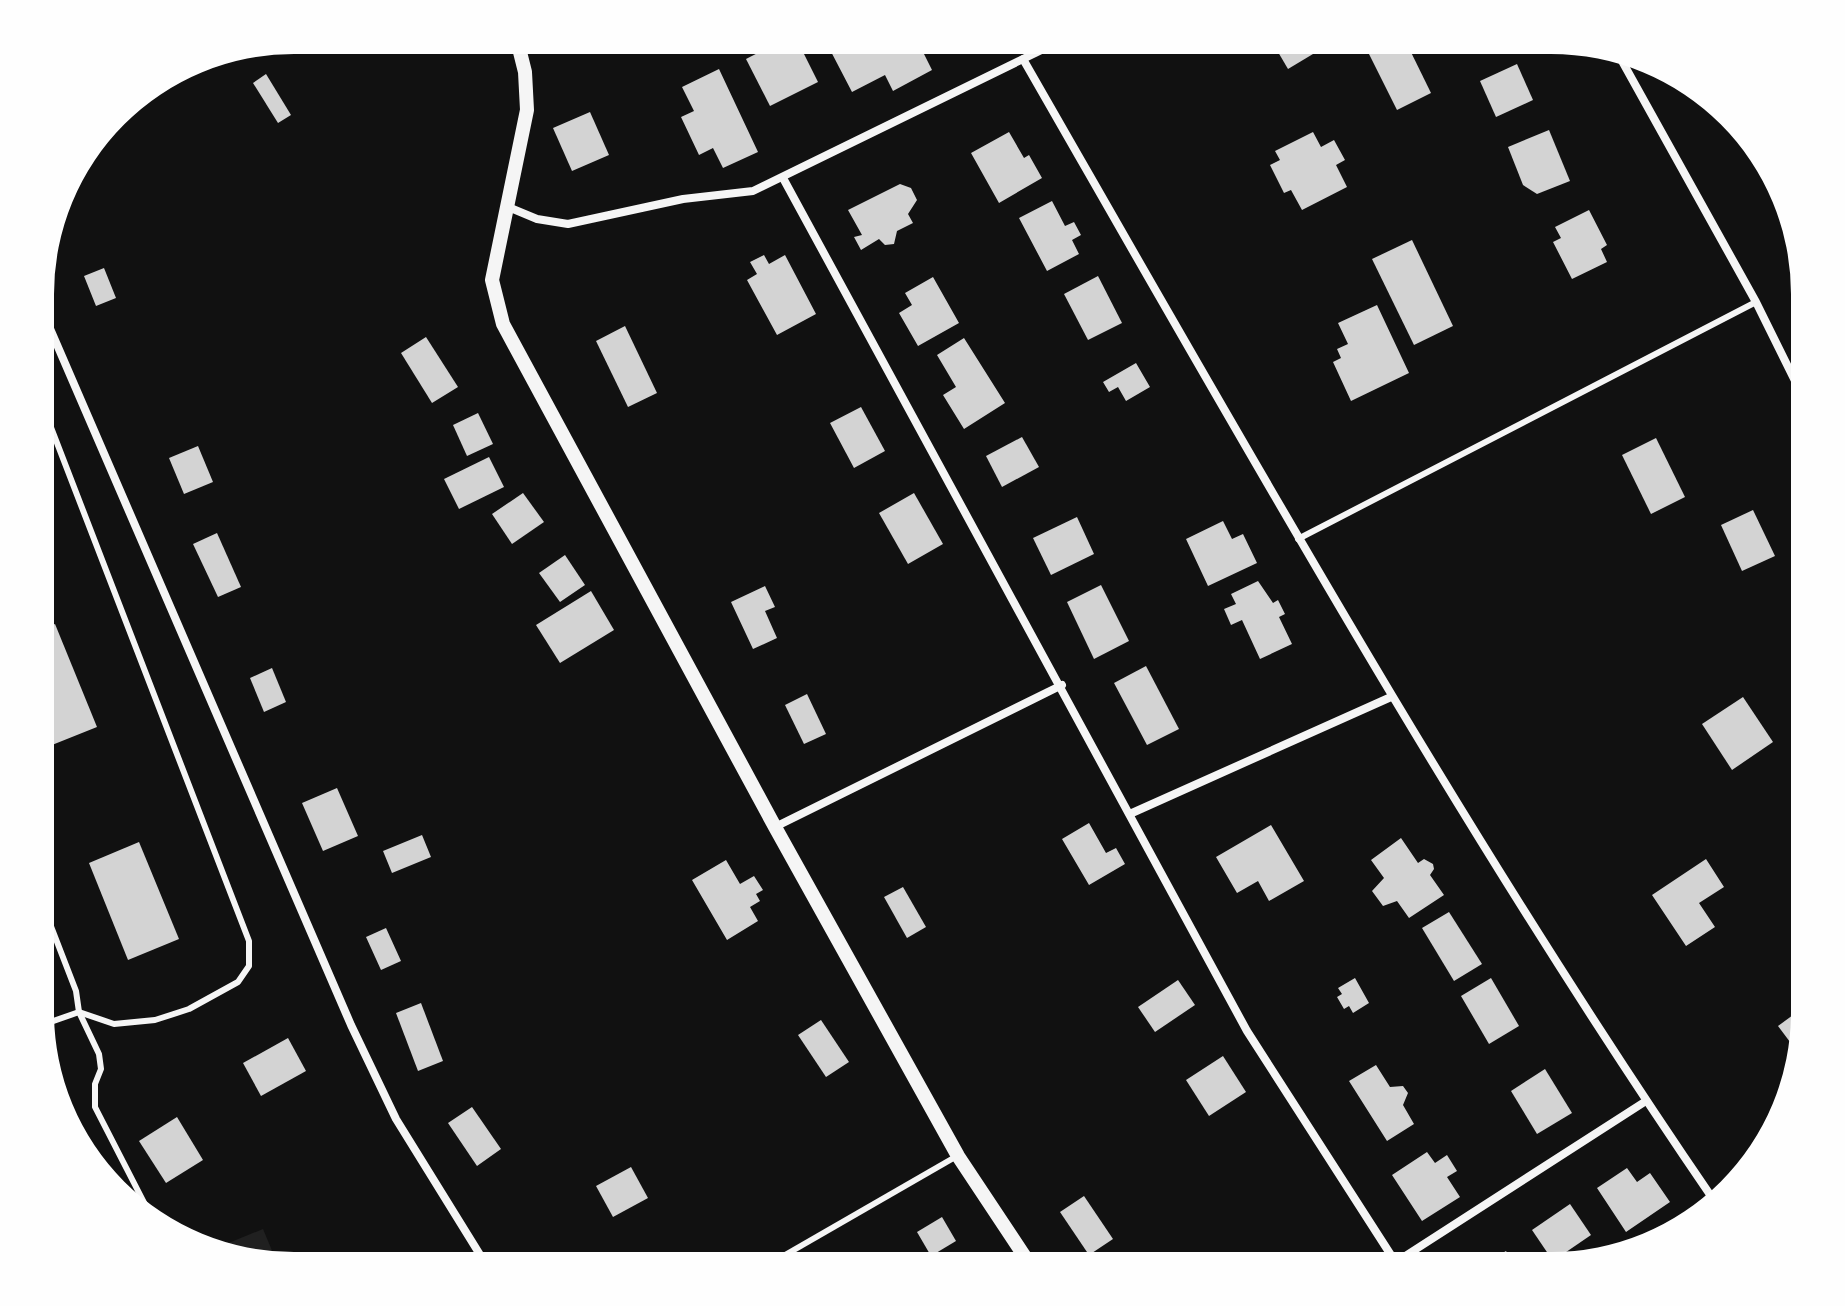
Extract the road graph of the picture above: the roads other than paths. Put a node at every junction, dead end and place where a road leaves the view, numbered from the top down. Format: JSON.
{"nodes":[{"id":1,"x":521,"y":55,"type":"edge"},
{"id":2,"x":1031,"y":55,"type":"edge"},
{"id":3,"x":1023,"y":59,"type":"junction"},
{"id":4,"x":1625,"y":66,"type":"edge"},
{"id":5,"x":783,"y":178,"type":"junction"},
{"id":6,"x":508,"y":207,"type":"junction"},
{"id":7,"x":1756,"y":302,"type":"junction"},
{"id":8,"x":55,"y":341,"type":"edge"},
{"id":9,"x":1790,"y":371,"type":"edge"},
{"id":10,"x":54,"y":436,"type":"edge"},
{"id":11,"x":1298,"y":539,"type":"junction"},
{"id":12,"x":1062,"y":685,"type":"junction"},
{"id":13,"x":1391,"y":697,"type":"junction"},
{"id":14,"x":1132,"y":813,"type":"junction"},
{"id":15,"x":775,"y":827,"type":"junction"},
{"id":16,"x":55,"y":936,"type":"edge"},
{"id":17,"x":79,"y":1012,"type":"junction"},
{"id":18,"x":55,"y":1020,"type":"edge"},
{"id":19,"x":1646,"y":1101,"type":"junction"},
{"id":20,"x":958,"y":1156,"type":"junction"},
{"id":21,"x":1709,"y":1193,"type":"edge"},
{"id":22,"x":144,"y":1199,"type":"edge"},
{"id":23,"x":478,"y":1251,"type":"edge"},
{"id":24,"x":791,"y":1251,"type":"edge"},
{"id":25,"x":1021,"y":1252,"type":"edge"},
{"id":26,"x":1389,"y":1252,"type":"edge"},
{"id":27,"x":1415,"y":1252,"type":"edge"}],
"edges":[{"from":1,"to":6,"type":"street"},
{"from":2,"to":3,"type":"street"},
{"from":3,"to":5,"type":"street"},
{"from":3,"to":11,"type":"street"},
{"from":4,"to":7,"type":"street"},
{"from":5,"to":6,"type":"street"},
{"from":5,"to":12,"type":"street"},
{"from":6,"to":15,"type":"street"},
{"from":7,"to":9,"type":"street"},
{"from":7,"to":11,"type":"lane"},
{"from":8,"to":23,"type":"street"},
{"from":10,"to":17,"type":"lane"},
{"from":11,"to":13,"type":"street"},
{"from":12,"to":14,"type":"street"},
{"from":12,"to":15,"type":"street"},
{"from":13,"to":14,"type":"street"},
{"from":13,"to":19,"type":"street"},
{"from":14,"to":26,"type":"street"},
{"from":15,"to":20,"type":"street"},
{"from":16,"to":17,"type":"lane"},
{"from":17,"to":18,"type":"lane"},
{"from":17,"to":22,"type":"lane"},
{"from":19,"to":21,"type":"street"},
{"from":19,"to":27,"type":"street"},
{"from":20,"to":24,"type":"lane"},
{"from":20,"to":25,"type":"street"}]}
